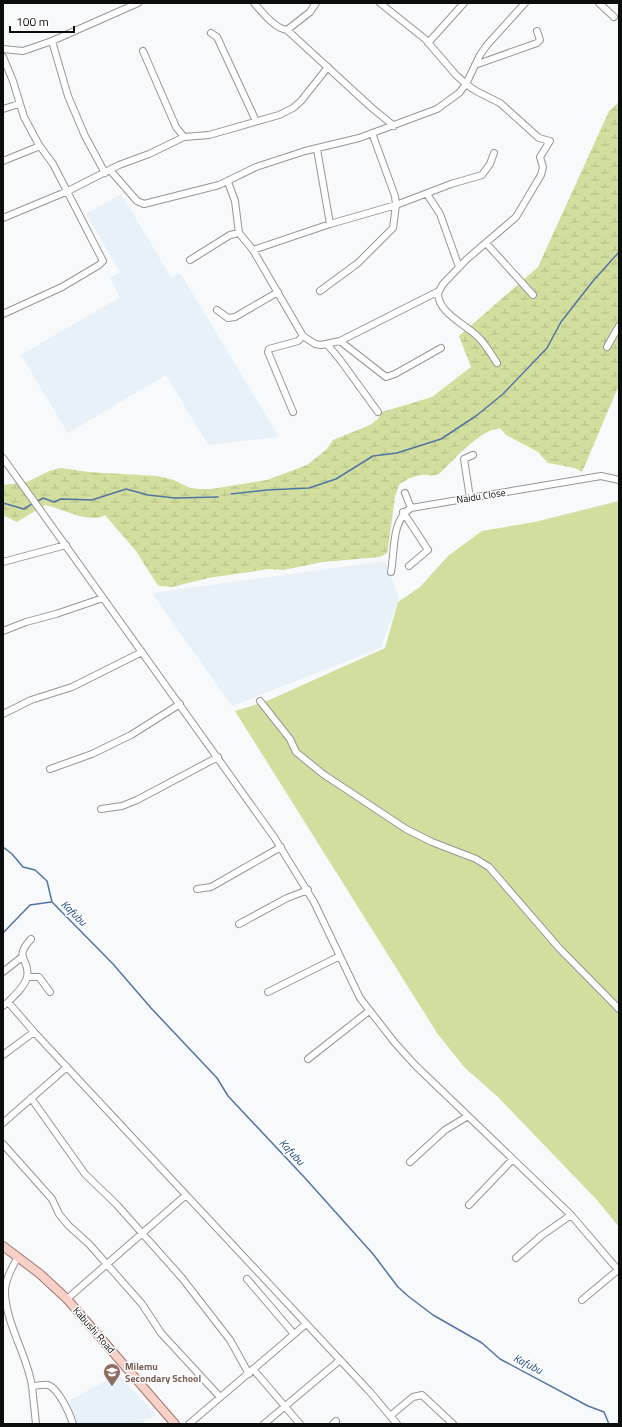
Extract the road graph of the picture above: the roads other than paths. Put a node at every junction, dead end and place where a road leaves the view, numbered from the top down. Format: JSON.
{"nodes":[{"id":1,"x":138,"y":3,"type":"edge"},
{"id":2,"x":254,"y":3,"type":"edge"},
{"id":3,"x":316,"y":3,"type":"edge"},
{"id":4,"x":380,"y":3,"type":"edge"},
{"id":5,"x":464,"y":3,"type":"edge"},
{"id":6,"x":525,"y":3,"type":"edge"},
{"id":7,"x":599,"y":3,"type":"edge"},
{"id":8,"x":614,"y":17,"type":"dead end"},
{"id":9,"x":287,"y":30,"type":"junction"},
{"id":10,"x":537,"y":31,"type":"dead end"},
{"id":11,"x":212,"y":32,"type":"dead end"},
{"id":12,"x":52,"y":41,"type":"junction"},
{"id":13,"x":428,"y":43,"type":"junction"},
{"id":14,"x":3,"y":49,"type":"edge"},
{"id":15,"x":143,"y":51,"type":"dead end"},
{"id":16,"x":3,"y":57,"type":"edge"},
{"id":17,"x":475,"y":65,"type":"junction"},
{"id":18,"x":328,"y":67,"type":"junction"},
{"id":19,"x":466,"y":84,"type":"junction"},
{"id":20,"x":19,"y":104,"type":"junction"},
{"id":21,"x":3,"y":109,"type":"edge"},
{"id":22,"x":256,"y":121,"type":"junction"},
{"id":23,"x":394,"y":126,"type":"junction"},
{"id":24,"x":372,"y":134,"type":"junction"},
{"id":25,"x":184,"y":137,"type":"junction"},
{"id":26,"x":40,"y":146,"type":"junction"},
{"id":27,"x":317,"y":149,"type":"junction"},
{"id":28,"x":494,"y":153,"type":"dead end"},
{"id":29,"x":3,"y":161,"type":"edge"},
{"id":30,"x":107,"y":172,"type":"junction"},
{"id":31,"x":228,"y":182,"type":"junction"},
{"id":32,"x":68,"y":191,"type":"junction"},
{"id":33,"x":427,"y":194,"type":"junction"},
{"id":34,"x":396,"y":205,"type":"junction"},
{"id":35,"x":3,"y":218,"type":"edge"},
{"id":36,"x":330,"y":224,"type":"junction"},
{"id":37,"x":239,"y":233,"type":"junction"},
{"id":38,"x":486,"y":243,"type":"junction"},
{"id":39,"x":253,"y":250,"type":"junction"},
{"id":40,"x":190,"y":260,"type":"dead end"},
{"id":41,"x":459,"y":267,"type":"junction"},
{"id":42,"x":320,"y":291,"type":"dead end"},
{"id":43,"x":438,"y":291,"type":"junction"},
{"id":44,"x":278,"y":292,"type":"junction"},
{"id":45,"x":533,"y":295,"type":"dead end"},
{"id":46,"x":218,"y":310,"type":"dead end"},
{"id":47,"x":3,"y":314,"type":"edge"},
{"id":48,"x":619,"y":326,"type":"edge"},
{"id":49,"x":303,"y":336,"type":"junction"},
{"id":50,"x":340,"y":341,"type":"junction"},
{"id":51,"x":327,"y":344,"type":"junction"},
{"id":52,"x":608,"y":347,"type":"dead end"},
{"id":53,"x":441,"y":348,"type":"dead end"},
{"id":54,"x":497,"y":363,"type":"dead end"},
{"id":55,"x":293,"y":412,"type":"dead end"},
{"id":56,"x":378,"y":412,"type":"dead end"},
{"id":57,"x":473,"y":455,"type":"dead end"},
{"id":58,"x":3,"y":458,"type":"edge"},
{"id":59,"x":619,"y":480,"type":"edge"},
{"id":60,"x":405,"y":492,"type":"dead end"},
{"id":61,"x":470,"y":498,"type":"junction"},
{"id":62,"x":411,"y":508,"type":"junction"},
{"id":63,"x":403,"y":512,"type":"junction"},
{"id":64,"x":66,"y":545,"type":"junction"},
{"id":65,"x":3,"y":562,"type":"edge"},
{"id":66,"x":409,"y":566,"type":"dead end"},
{"id":67,"x":391,"y":572,"type":"dead end"},
{"id":68,"x":103,"y":598,"type":"junction"},
{"id":69,"x":3,"y":631,"type":"edge"},
{"id":70,"x":142,"y":652,"type":"junction"},
{"id":71,"x":260,"y":701,"type":"dead end"},
{"id":72,"x":180,"y":704,"type":"junction"},
{"id":73,"x":3,"y":714,"type":"edge"},
{"id":74,"x":218,"y":757,"type":"junction"},
{"id":75,"x":50,"y":769,"type":"dead end"},
{"id":76,"x":101,"y":809,"type":"dead end"},
{"id":77,"x":281,"y":847,"type":"junction"},
{"id":78,"x":197,"y":889,"type":"dead end"},
{"id":79,"x":308,"y":890,"type":"junction"},
{"id":80,"x":239,"y":924,"type":"dead end"},
{"id":81,"x":32,"y":940,"type":"dead end"},
{"id":82,"x":22,"y":956,"type":"junction"},
{"id":83,"x":340,"y":956,"type":"junction"},
{"id":84,"x":3,"y":972,"type":"edge"},
{"id":85,"x":27,"y":977,"type":"junction"},
{"id":86,"x":50,"y":992,"type":"dead end"},
{"id":87,"x":268,"y":992,"type":"dead end"},
{"id":88,"x":6,"y":1004,"type":"edge"},
{"id":89,"x":619,"y":1009,"type":"edge"},
{"id":90,"x":369,"y":1011,"type":"junction"},
{"id":91,"x":34,"y":1032,"type":"junction"},
{"id":92,"x":3,"y":1055,"type":"edge"},
{"id":93,"x":308,"y":1059,"type":"dead end"},
{"id":94,"x":67,"y":1067,"type":"junction"},
{"id":95,"x":31,"y":1098,"type":"junction"},
{"id":96,"x":468,"y":1116,"type":"junction"},
{"id":97,"x":3,"y":1123,"type":"edge"},
{"id":98,"x":3,"y":1144,"type":"edge"},
{"id":99,"x":512,"y":1160,"type":"junction"},
{"id":100,"x":410,"y":1162,"type":"dead end"},
{"id":101,"x":186,"y":1195,"type":"junction"},
{"id":102,"x":469,"y":1206,"type":"dead end"},
{"id":103,"x":571,"y":1215,"type":"junction"},
{"id":104,"x":142,"y":1233,"type":"junction"},
{"id":105,"x":3,"y":1246,"type":"edge"},
{"id":106,"x":18,"y":1257,"type":"junction"},
{"id":107,"x":516,"y":1258,"type":"dead end"},
{"id":108,"x":106,"y":1265,"type":"junction"},
{"id":109,"x":619,"y":1271,"type":"edge"},
{"id":110,"x":247,"y":1279,"type":"dead end"},
{"id":111,"x":67,"y":1299,"type":"junction"},
{"id":112,"x":582,"y":1300,"type":"dead end"},
{"id":113,"x":306,"y":1324,"type":"junction"},
{"id":114,"x":294,"y":1334,"type":"junction"},
{"id":115,"x":340,"y":1360,"type":"junction"},
{"id":116,"x":251,"y":1372,"type":"junction"},
{"id":117,"x":32,"y":1386,"type":"junction"},
{"id":118,"x":220,"y":1397,"type":"junction"},
{"id":119,"x":285,"y":1406,"type":"junction"},
{"id":120,"x":390,"y":1416,"type":"junction"},
{"id":121,"x":36,"y":1424,"type":"edge"},
{"id":122,"x":73,"y":1424,"type":"edge"},
{"id":123,"x":175,"y":1424,"type":"edge"},
{"id":124,"x":189,"y":1424,"type":"edge"},
{"id":125,"x":264,"y":1424,"type":"edge"},
{"id":126,"x":300,"y":1424,"type":"edge"},
{"id":127,"x":397,"y":1424,"type":"edge"},
{"id":128,"x":453,"y":1424,"type":"edge"}],
"edges":[{"from":1,"to":12,"type":"street"},
{"from":2,"to":9,"type":"street"},
{"from":3,"to":9,"type":"street"},
{"from":4,"to":13,"type":"street"},
{"from":5,"to":13,"type":"street"},
{"from":6,"to":17,"type":"street"},
{"from":7,"to":8,"type":"street"},
{"from":9,"to":18,"type":"street"},
{"from":10,"to":17,"type":"street"},
{"from":11,"to":22,"type":"street"},
{"from":12,"to":14,"type":"street"},
{"from":12,"to":30,"type":"street"},
{"from":13,"to":19,"type":"street"},
{"from":15,"to":25,"type":"street"},
{"from":16,"to":20,"type":"street"},
{"from":17,"to":19,"type":"street"},
{"from":18,"to":22,"type":"street"},
{"from":18,"to":23,"type":"street"},
{"from":19,"to":23,"type":"street"},
{"from":19,"to":38,"type":"street"},
{"from":20,"to":21,"type":"street"},
{"from":20,"to":26,"type":"street"},
{"from":22,"to":25,"type":"street"},
{"from":23,"to":24,"type":"street"},
{"from":24,"to":27,"type":"street"},
{"from":24,"to":34,"type":"street"},
{"from":25,"to":30,"type":"street"},
{"from":26,"to":29,"type":"street"},
{"from":26,"to":32,"type":"street"},
{"from":27,"to":31,"type":"street"},
{"from":27,"to":36,"type":"street"},
{"from":28,"to":33,"type":"street"},
{"from":30,"to":31,"type":"street"},
{"from":30,"to":32,"type":"street"},
{"from":31,"to":37,"type":"street"},
{"from":32,"to":35,"type":"street"},
{"from":32,"to":47,"type":"street"},
{"from":33,"to":34,"type":"street"},
{"from":33,"to":41,"type":"street"},
{"from":34,"to":36,"type":"street"},
{"from":34,"to":42,"type":"street"},
{"from":36,"to":39,"type":"street"},
{"from":37,"to":39,"type":"street"},
{"from":37,"to":40,"type":"street"},
{"from":38,"to":41,"type":"street"},
{"from":38,"to":45,"type":"street"},
{"from":39,"to":44,"type":"street"},
{"from":41,"to":43,"type":"street"},
{"from":43,"to":50,"type":"street"},
{"from":43,"to":54,"type":"street"},
{"from":44,"to":46,"type":"street"},
{"from":44,"to":49,"type":"street"},
{"from":48,"to":52,"type":"street"},
{"from":49,"to":51,"type":"street"},
{"from":49,"to":55,"type":"street"},
{"from":50,"to":51,"type":"street"},
{"from":50,"to":53,"type":"street"},
{"from":51,"to":56,"type":"street"},
{"from":57,"to":61,"type":"street"},
{"from":58,"to":64,"type":"street"},
{"from":59,"to":61,"type":"street","name":"Naidu Close"},
{"from":60,"to":62,"type":"street"},
{"from":61,"to":62,"type":"street","name":"Naidu Close"},
{"from":62,"to":63,"type":"street","name":"Naidu Close"},
{"from":63,"to":66,"type":"street"},
{"from":63,"to":67,"type":"street"},
{"from":64,"to":65,"type":"street"},
{"from":64,"to":68,"type":"street"},
{"from":68,"to":69,"type":"street"},
{"from":68,"to":70,"type":"street"},
{"from":70,"to":72,"type":"street"},
{"from":70,"to":73,"type":"street"},
{"from":71,"to":89,"type":"street"},
{"from":72,"to":74,"type":"street"},
{"from":72,"to":75,"type":"street"},
{"from":74,"to":76,"type":"street"},
{"from":74,"to":77,"type":"street"},
{"from":77,"to":78,"type":"street"},
{"from":77,"to":79,"type":"street"},
{"from":79,"to":80,"type":"street"},
{"from":79,"to":83,"type":"street"},
{"from":81,"to":82,"type":"street"},
{"from":82,"to":84,"type":"street"},
{"from":82,"to":85,"type":"street"},
{"from":83,"to":87,"type":"street"},
{"from":83,"to":90,"type":"street"},
{"from":85,"to":86,"type":"street"},
{"from":85,"to":88,"type":"street"},
{"from":88,"to":91,"type":"street"},
{"from":90,"to":93,"type":"street"},
{"from":90,"to":96,"type":"street"},
{"from":91,"to":92,"type":"street"},
{"from":91,"to":94,"type":"street"},
{"from":94,"to":95,"type":"street"},
{"from":94,"to":101,"type":"street"},
{"from":95,"to":97,"type":"street"},
{"from":95,"to":104,"type":"street"},
{"from":96,"to":99,"type":"street"},
{"from":96,"to":100,"type":"street"},
{"from":98,"to":108,"type":"street"},
{"from":99,"to":102,"type":"street"},
{"from":99,"to":103,"type":"street"},
{"from":101,"to":104,"type":"street"},
{"from":101,"to":113,"type":"street"},
{"from":103,"to":107,"type":"street"},
{"from":103,"to":109,"type":"street"},
{"from":104,"to":108,"type":"street"},
{"from":104,"to":116,"type":"street"},
{"from":105,"to":106,"type":"main road","name":"Kabushi Road"},
{"from":106,"to":111,"type":"main road","name":"Kabushi Road"},
{"from":106,"to":117,"type":"street"},
{"from":108,"to":111,"type":"street"},
{"from":108,"to":118,"type":"street"},
{"from":109,"to":112,"type":"street"},
{"from":110,"to":114,"type":"street"},
{"from":111,"to":123,"type":"main road","name":"Kabushi Road"},
{"from":113,"to":114,"type":"street"},
{"from":113,"to":115,"type":"street"},
{"from":114,"to":116,"type":"street"},
{"from":115,"to":119,"type":"street"},
{"from":115,"to":120,"type":"street"},
{"from":116,"to":118,"type":"street"},
{"from":116,"to":119,"type":"street"},
{"from":117,"to":121,"type":"street"},
{"from":117,"to":122,"type":"street"},
{"from":118,"to":124,"type":"street"},
{"from":119,"to":125,"type":"street"},
{"from":119,"to":126,"type":"street"},
{"from":120,"to":127,"type":"street"},
{"from":120,"to":128,"type":"street"}]}
